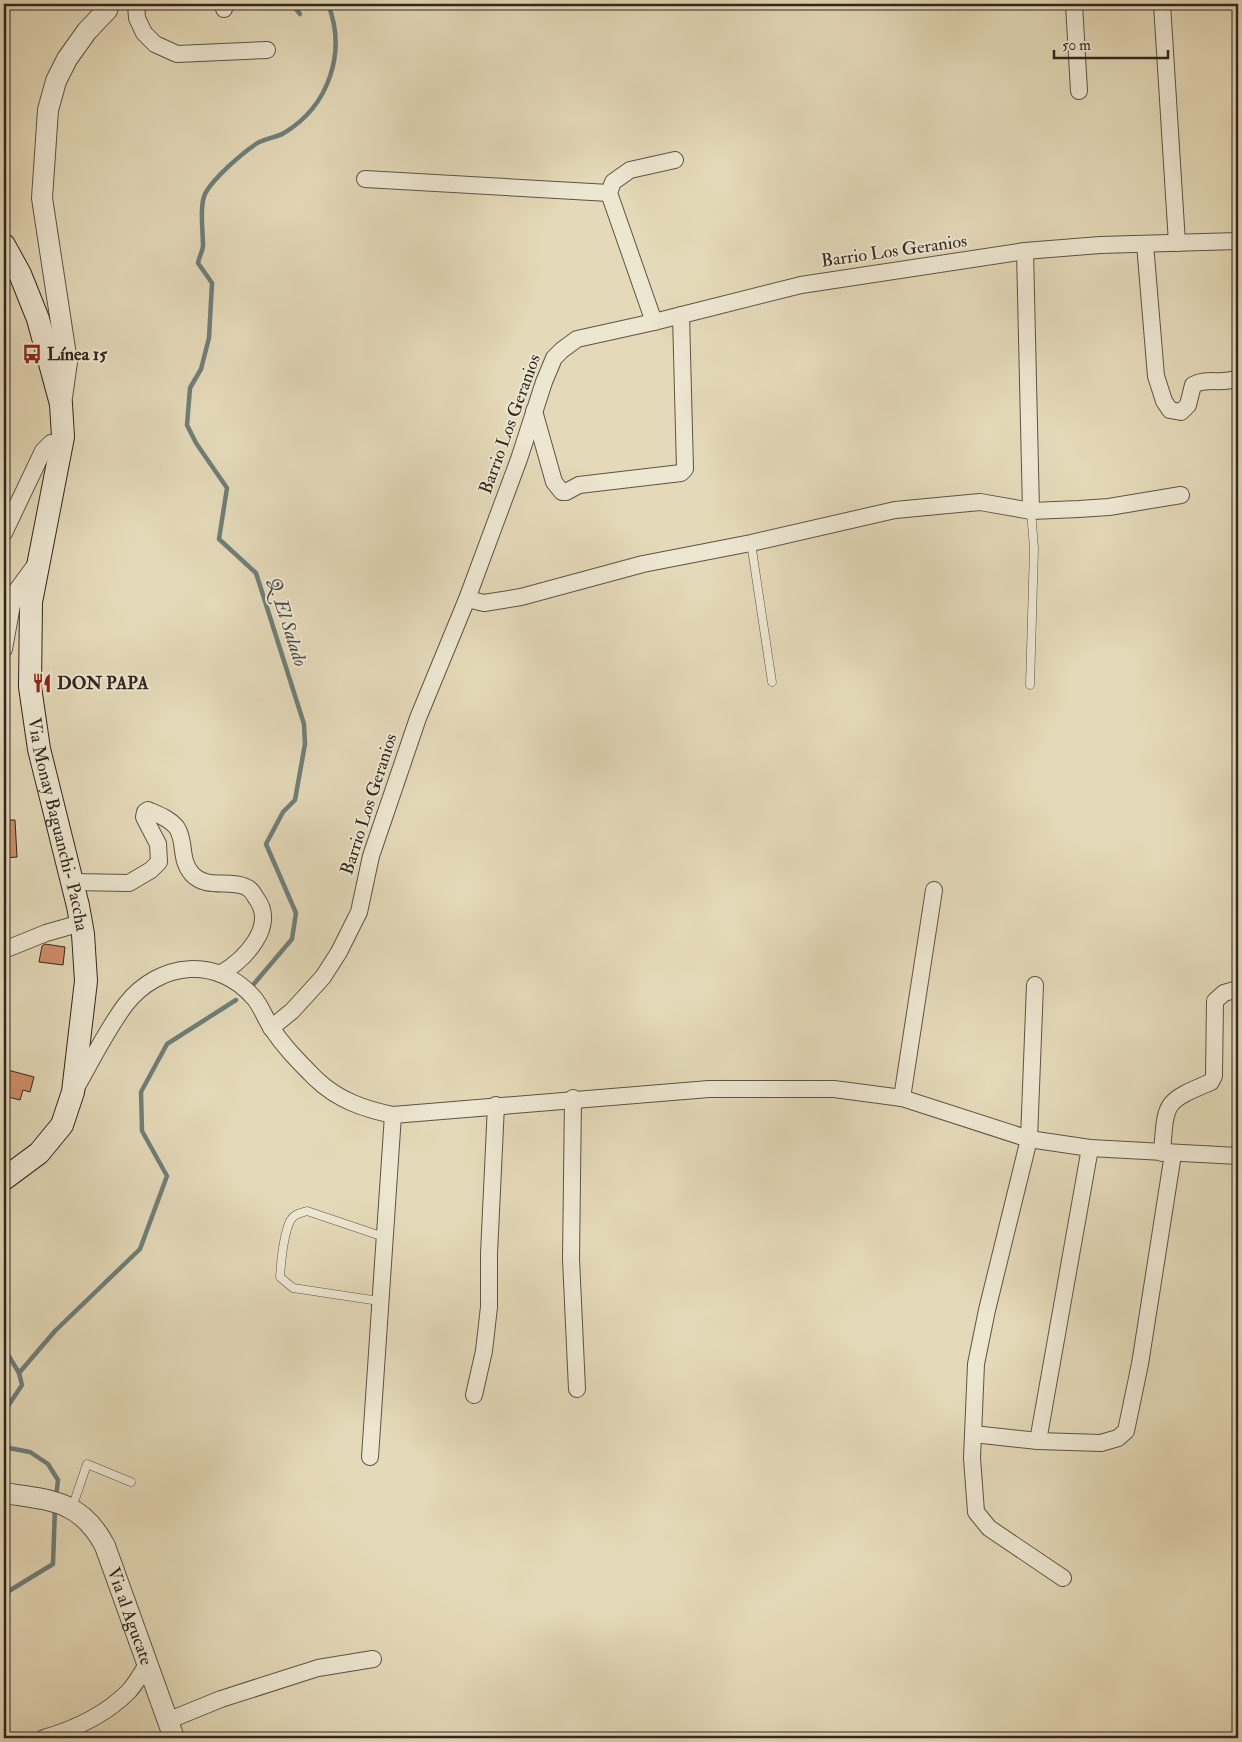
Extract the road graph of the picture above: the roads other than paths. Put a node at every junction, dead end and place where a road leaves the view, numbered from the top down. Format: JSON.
{"nodes":[{"id":1,"x":109,"y":4,"type":"edge"},
{"id":2,"x":136,"y":4,"type":"edge"},
{"id":3,"x":1074,"y":4,"type":"edge"},
{"id":4,"x":1162,"y":4,"type":"edge"},
{"id":5,"x":266,"y":50,"type":"dead end"},
{"id":6,"x":1080,"y":91,"type":"dead end"},
{"id":7,"x":675,"y":160,"type":"dead end"},
{"id":8,"x":365,"y":179,"type":"dead end"},
{"id":9,"x":609,"y":193,"type":"junction"},
{"id":10,"x":1238,"y":241,"type":"edge"},
{"id":11,"x":1177,"y":243,"type":"junction"},
{"id":12,"x":1145,"y":244,"type":"junction"},
{"id":13,"x":4,"y":245,"type":"edge"},
{"id":14,"x":1025,"y":251,"type":"junction"},
{"id":15,"x":681,"y":315,"type":"junction"},
{"id":16,"x":654,"y":322,"type":"junction"},
{"id":17,"x":1238,"y":378,"type":"edge"},
{"id":18,"x":61,"y":404,"type":"junction"},
{"id":19,"x":534,"y":411,"type":"junction"},
{"id":20,"x":62,"y":442,"type":"junction"},
{"id":21,"x":1180,"y":495,"type":"dead end"},
{"id":22,"x":1030,"y":511,"type":"junction"},
{"id":23,"x":4,"y":533,"type":"edge"},
{"id":24,"x":751,"y":543,"type":"junction"},
{"id":25,"x":39,"y":560,"type":"junction"},
{"id":26,"x":467,"y":599,"type":"junction"},
{"id":27,"x":4,"y":649,"type":"edge"},
{"id":28,"x":772,"y":682,"type":"dead end"},
{"id":29,"x":1030,"y":685,"type":"dead end"},
{"id":30,"x":72,"y":882,"type":"junction"},
{"id":31,"x":934,"y":890,"type":"dead end"},
{"id":32,"x":81,"y":923,"type":"junction"},
{"id":33,"x":4,"y":950,"type":"edge"},
{"id":34,"x":220,"y":974,"type":"junction"},
{"id":35,"x":1035,"y":985,"type":"dead end"},
{"id":36,"x":1238,"y":989,"type":"edge"},
{"id":37,"x":271,"y":1028,"type":"junction"},
{"id":38,"x":74,"y":1092,"type":"junction"},
{"id":39,"x":573,"y":1098,"type":"junction"},
{"id":40,"x":902,"y":1098,"type":"junction"},
{"id":41,"x":496,"y":1105,"type":"junction"},
{"id":42,"x":393,"y":1115,"type":"junction"},
{"id":43,"x":1030,"y":1139,"type":"junction"},
{"id":44,"x":1090,"y":1148,"type":"junction"},
{"id":45,"x":1168,"y":1153,"type":"junction"},
{"id":46,"x":1238,"y":1156,"type":"edge"},
{"id":47,"x":4,"y":1179,"type":"edge"},
{"id":48,"x":385,"y":1237,"type":"junction"},
{"id":49,"x":379,"y":1301,"type":"junction"},
{"id":50,"x":577,"y":1388,"type":"dead end"},
{"id":51,"x":474,"y":1395,"type":"dead end"},
{"id":52,"x":973,"y":1434,"type":"junction"},
{"id":53,"x":1038,"y":1441,"type":"junction"},
{"id":54,"x":370,"y":1457,"type":"dead end"},
{"id":55,"x":131,"y":1482,"type":"dead end"},
{"id":56,"x":4,"y":1493,"type":"edge"},
{"id":57,"x":70,"y":1507,"type":"junction"},
{"id":58,"x":1063,"y":1578,"type":"dead end"},
{"id":59,"x":373,"y":1659,"type":"dead end"},
{"id":60,"x":148,"y":1663,"type":"junction"},
{"id":61,"x":171,"y":1730,"type":"edge"},
{"id":62,"x":44,"y":1738,"type":"edge"}],
"edges":[{"from":1,"to":18,"type":"street"},
{"from":2,"to":5,"type":"street"},
{"from":3,"to":6,"type":"street"},
{"from":4,"to":11,"type":"street"},
{"from":7,"to":9,"type":"street"},
{"from":8,"to":9,"type":"street"},
{"from":9,"to":16,"type":"street"},
{"from":10,"to":11,"type":"street","name":"Barrio Los Geranios"},
{"from":11,"to":12,"type":"street","name":"Barrio Los Geranios"},
{"from":12,"to":14,"type":"street","name":"Barrio Los Geranios"},
{"from":12,"to":17,"type":"street"},
{"from":13,"to":18,"type":"main road","name":"Via Monay Baguanchi- Paccha"},
{"from":14,"to":15,"type":"street","name":"Barrio Los Geranios"},
{"from":14,"to":22,"type":"street"},
{"from":15,"to":16,"type":"street","name":"Barrio Los Geranios"},
{"from":15,"to":19,"type":"street"},
{"from":16,"to":19,"type":"street","name":"Barrio Los Geranios"},
{"from":18,"to":20,"type":"main road","name":"Via Monay Baguanchi- Paccha"},
{"from":19,"to":26,"type":"street","name":"Barrio Los Geranios"},
{"from":20,"to":23,"type":"street"},
{"from":20,"to":25,"type":"main road","name":"Via Monay Baguanchi- Paccha"},
{"from":21,"to":22,"type":"street"},
{"from":22,"to":24,"type":"street"},
{"from":22,"to":29,"type":"lane"},
{"from":24,"to":26,"type":"street"},
{"from":24,"to":28,"type":"lane"},
{"from":25,"to":27,"type":"street"},
{"from":25,"to":30,"type":"main road","name":"Via Monay Baguanchi- Paccha"},
{"from":26,"to":37,"type":"street","name":"Barrio Los Geranios"},
{"from":30,"to":32,"type":"main road","name":"Via Monay Baguanchi- Paccha"},
{"from":30,"to":34,"type":"street"},
{"from":31,"to":40,"type":"street"},
{"from":32,"to":33,"type":"street"},
{"from":32,"to":38,"type":"main road","name":"Via Monay Baguanchi- Paccha"},
{"from":34,"to":37,"type":"street"},
{"from":34,"to":38,"type":"street"},
{"from":35,"to":43,"type":"street"},
{"from":36,"to":45,"type":"street"},
{"from":37,"to":42,"type":"street"},
{"from":38,"to":47,"type":"main road","name":"Via Monay Baguanchi- Paccha"},
{"from":39,"to":40,"type":"street"},
{"from":39,"to":41,"type":"street"},
{"from":39,"to":50,"type":"street"},
{"from":40,"to":43,"type":"street"},
{"from":41,"to":42,"type":"street"},
{"from":41,"to":51,"type":"street"},
{"from":42,"to":48,"type":"street"},
{"from":43,"to":44,"type":"street"},
{"from":43,"to":52,"type":"street"},
{"from":44,"to":45,"type":"street"},
{"from":44,"to":53,"type":"street"},
{"from":45,"to":46,"type":"street"},
{"from":45,"to":53,"type":"street"},
{"from":48,"to":49,"type":"street"},
{"from":48,"to":49,"type":"lane"},
{"from":49,"to":54,"type":"street"},
{"from":52,"to":53,"type":"street"},
{"from":52,"to":58,"type":"street"},
{"from":55,"to":57,"type":"lane"},
{"from":56,"to":57,"type":"street"},
{"from":57,"to":60,"type":"street","name":"Via al Agucate"},
{"from":59,"to":61,"type":"street"},
{"from":60,"to":61,"type":"street","name":"Via al Agucate"},
{"from":60,"to":62,"type":"street"}]}
